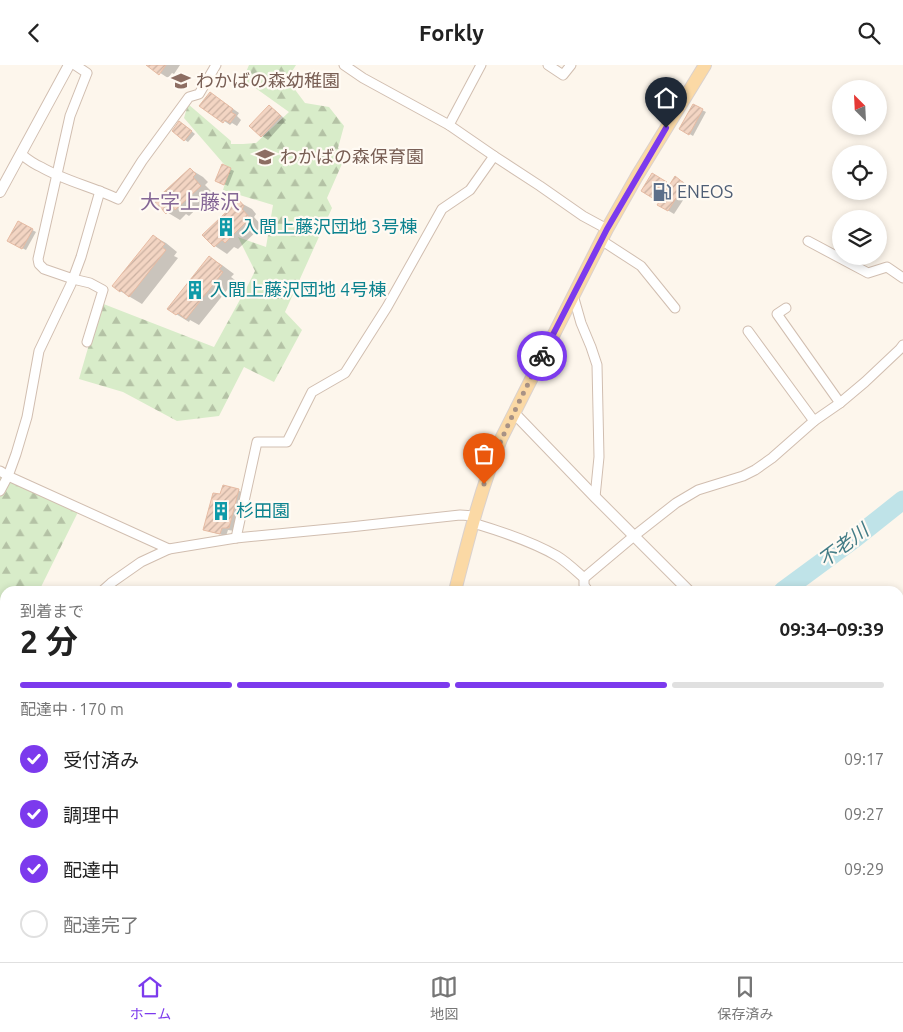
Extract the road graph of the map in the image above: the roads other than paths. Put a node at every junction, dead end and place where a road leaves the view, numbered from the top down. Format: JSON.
{"nodes":[{"id":1,"x":70,"y":65,"type":"edge"},
{"id":2,"x":75,"y":65,"type":"edge"},
{"id":3,"x":216,"y":65,"type":"edge"},
{"id":4,"x":344,"y":65,"type":"edge"},
{"id":5,"x":481,"y":65,"type":"edge"},
{"id":6,"x":548,"y":65,"type":"edge"},
{"id":7,"x":571,"y":65,"type":"edge"},
{"id":8,"x":705,"y":65,"type":"edge"},
{"id":9,"x":449,"y":125,"type":"junction"},
{"id":10,"x":21,"y":154,"type":"junction"},
{"id":11,"x":494,"y":156,"type":"junction"},
{"id":12,"x":57,"y":175,"type":"junction"},
{"id":13,"x":100,"y":191,"type":"junction"},
{"id":14,"x":0,"y":192,"type":"edge"},
{"id":15,"x":604,"y":235,"type":"junction"},
{"id":16,"x":808,"y":241,"type":"dead end"},
{"id":17,"x":903,"y":278,"type":"edge"},
{"id":18,"x":73,"y":279,"type":"junction"},
{"id":19,"x":573,"y":295,"type":"junction"},
{"id":20,"x":675,"y":308,"type":"dead end"},
{"id":21,"x":786,"y":308,"type":"dead end"},
{"id":22,"x":748,"y":331,"type":"dead end"},
{"id":23,"x":87,"y":342,"type":"dead end"},
{"id":24,"x":903,"y":345,"type":"edge"},
{"id":25,"x":840,"y":403,"type":"junction"},
{"id":26,"x":514,"y":413,"type":"junction"},
{"id":27,"x":814,"y":421,"type":"junction"},
{"id":28,"x":4,"y":474,"type":"edge"},
{"id":29,"x":0,"y":491,"type":"edge"},
{"id":30,"x":595,"y":497,"type":"junction"},
{"id":31,"x":474,"y":519,"type":"junction"},
{"id":32,"x":634,"y":536,"type":"junction"},
{"id":33,"x":236,"y":538,"type":"junction"},
{"id":34,"x":169,"y":549,"type":"junction"},
{"id":35,"x":584,"y":578,"type":"junction"},
{"id":36,"x":108,"y":586,"type":"edge"},
{"id":37,"x":456,"y":586,"type":"edge"},
{"id":38,"x":585,"y":586,"type":"edge"},
{"id":39,"x":684,"y":586,"type":"edge"}],
"edges":[{"from":1,"to":10,"type":"street"},
{"from":2,"to":12,"type":"street"},
{"from":3,"to":13,"type":"street"},
{"from":4,"to":9,"type":"street"},
{"from":5,"to":9,"type":"street"},
{"from":6,"to":7,"type":"street"},
{"from":8,"to":15,"type":"main road"},
{"from":9,"to":11,"type":"street"},
{"from":10,"to":12,"type":"street"},
{"from":10,"to":14,"type":"street"},
{"from":11,"to":15,"type":"street"},
{"from":11,"to":33,"type":"street"},
{"from":12,"to":13,"type":"street"},
{"from":12,"to":18,"type":"street"},
{"from":13,"to":18,"type":"street"},
{"from":15,"to":19,"type":"main road"},
{"from":15,"to":20,"type":"street"},
{"from":16,"to":17,"type":"street"},
{"from":18,"to":23,"type":"street"},
{"from":18,"to":28,"type":"street"},
{"from":19,"to":26,"type":"main road"},
{"from":19,"to":30,"type":"street"},
{"from":21,"to":25,"type":"street"},
{"from":22,"to":27,"type":"street"},
{"from":24,"to":25,"type":"street"},
{"from":25,"to":27,"type":"street"},
{"from":26,"to":30,"type":"street"},
{"from":26,"to":31,"type":"main road"},
{"from":27,"to":32,"type":"street"},
{"from":28,"to":29,"type":"street"},
{"from":28,"to":34,"type":"street"},
{"from":30,"to":32,"type":"street"},
{"from":31,"to":33,"type":"street"},
{"from":31,"to":35,"type":"street"},
{"from":31,"to":37,"type":"main road"},
{"from":32,"to":35,"type":"street"},
{"from":32,"to":39,"type":"street"},
{"from":33,"to":34,"type":"street"},
{"from":34,"to":36,"type":"street"},
{"from":35,"to":38,"type":"street"}]}
